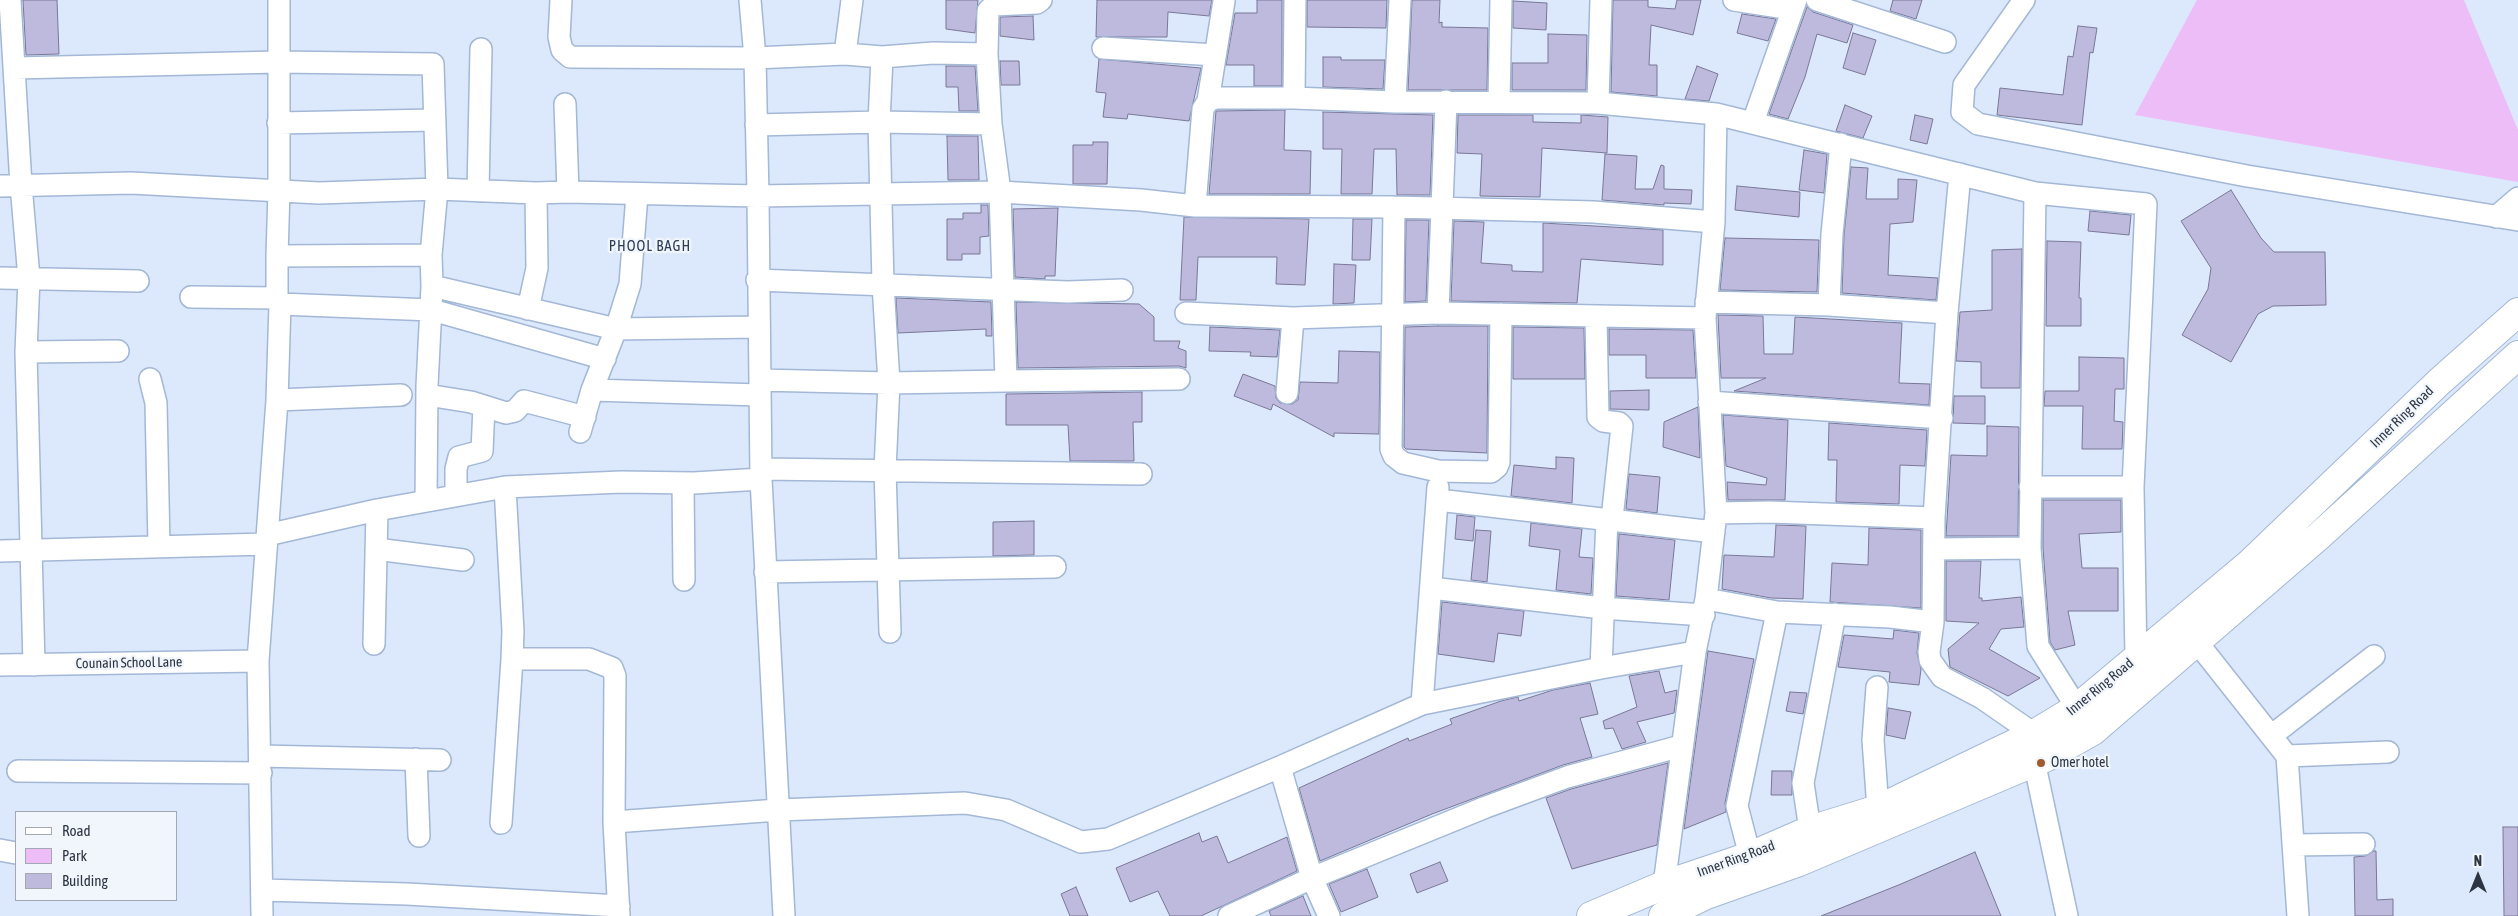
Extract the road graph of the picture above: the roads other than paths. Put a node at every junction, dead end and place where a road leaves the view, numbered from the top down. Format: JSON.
{"nodes":[{"id":1,"x":10,"y":0,"type":"edge"},
{"id":2,"x":279,"y":0,"type":"edge"},
{"id":3,"x":561,"y":0,"type":"edge"},
{"id":4,"x":750,"y":0,"type":"edge"},
{"id":5,"x":852,"y":0,"type":"edge"},
{"id":6,"x":1041,"y":0,"type":"edge"},
{"id":7,"x":1295,"y":0,"type":"edge"},
{"id":8,"x":1400,"y":0,"type":"edge"},
{"id":9,"x":1501,"y":0,"type":"edge"},
{"id":10,"x":1601,"y":0,"type":"edge"},
{"id":11,"x":1734,"y":0,"type":"edge"},
{"id":12,"x":1817,"y":0,"type":"edge"},
{"id":13,"x":2024,"y":0,"type":"edge"},
{"id":14,"x":1224,"y":2,"type":"dead end"},
{"id":15,"x":1794,"y":5,"type":"edge"},
{"id":16,"x":1945,"y":42,"type":"dead end"},
{"id":17,"x":1102,"y":48,"type":"dead end"},
{"id":18,"x":481,"y":49,"type":"dead end"},
{"id":19,"x":845,"y":54,"type":"junction"},
{"id":20,"x":987,"y":54,"type":"junction"},
{"id":21,"x":1215,"y":55,"type":"junction"},
{"id":22,"x":882,"y":57,"type":"junction"},
{"id":23,"x":755,"y":58,"type":"junction"},
{"id":24,"x":278,"y":62,"type":"junction"},
{"id":25,"x":14,"y":68,"type":"junction"},
{"id":26,"x":8,"y":93,"type":"edge"},
{"id":27,"x":1294,"y":98,"type":"junction"},
{"id":28,"x":1208,"y":101,"type":"junction"},
{"id":29,"x":1446,"y":101,"type":"junction"},
{"id":30,"x":1395,"y":102,"type":"junction"},
{"id":31,"x":1499,"y":102,"type":"junction"},
{"id":32,"x":1598,"y":103,"type":"junction"},
{"id":33,"x":565,"y":104,"type":"dead end"},
{"id":34,"x":1716,"y":114,"type":"junction"},
{"id":35,"x":435,"y":120,"type":"junction"},
{"id":36,"x":879,"y":122,"type":"junction"},
{"id":37,"x":1753,"y":122,"type":"junction"},
{"id":38,"x":278,"y":123,"type":"junction"},
{"id":39,"x":991,"y":124,"type":"junction"},
{"id":40,"x":756,"y":125,"type":"junction"},
{"id":41,"x":1841,"y":144,"type":"junction"},
{"id":42,"x":1960,"y":174,"type":"junction"},
{"id":43,"x":10,"y":185,"type":"edge"},
{"id":44,"x":437,"y":189,"type":"junction"},
{"id":45,"x":279,"y":190,"type":"junction"},
{"id":46,"x":478,"y":191,"type":"junction"},
{"id":47,"x":568,"y":192,"type":"junction"},
{"id":48,"x":1000,"y":192,"type":"junction"},
{"id":49,"x":536,"y":193,"type":"junction"},
{"id":50,"x":882,"y":193,"type":"junction"},
{"id":51,"x":2035,"y":193,"type":"junction"},
{"id":52,"x":637,"y":195,"type":"junction"},
{"id":53,"x":758,"y":196,"type":"junction"},
{"id":54,"x":2518,"y":198,"type":"edge"},
{"id":55,"x":1195,"y":206,"type":"junction"},
{"id":56,"x":1394,"y":207,"type":"junction"},
{"id":57,"x":1442,"y":210,"type":"junction"},
{"id":58,"x":2496,"y":217,"type":"junction"},
{"id":59,"x":2518,"y":220,"type":"edge"},
{"id":60,"x":1714,"y":222,"type":"junction"},
{"id":61,"x":431,"y":255,"type":"junction"},
{"id":62,"x":277,"y":256,"type":"junction"},
{"id":63,"x":0,"y":278,"type":"edge"},
{"id":64,"x":29,"y":278,"type":"junction"},
{"id":65,"x":757,"y":280,"type":"junction"},
{"id":66,"x":138,"y":281,"type":"dead end"},
{"id":67,"x":883,"y":284,"type":"junction"},
{"id":68,"x":432,"y":286,"type":"junction"},
{"id":69,"x":1002,"y":289,"type":"junction"},
{"id":70,"x":1122,"y":290,"type":"dead end"},
{"id":71,"x":191,"y":297,"type":"dead end"},
{"id":72,"x":279,"y":301,"type":"junction"},
{"id":73,"x":1829,"y":305,"type":"junction"},
{"id":74,"x":432,"y":310,"type":"junction"},
{"id":75,"x":528,"y":310,"type":"junction"},
{"id":76,"x":1705,"y":310,"type":"junction"},
{"id":77,"x":2518,"y":312,"type":"edge"},
{"id":78,"x":1947,"y":313,"type":"junction"},
{"id":79,"x":1186,"y":314,"type":"dead end"},
{"id":80,"x":1438,"y":314,"type":"junction"},
{"id":81,"x":1501,"y":314,"type":"junction"},
{"id":82,"x":1392,"y":315,"type":"junction"},
{"id":83,"x":1293,"y":318,"type":"junction"},
{"id":84,"x":1596,"y":318,"type":"junction"},
{"id":85,"x":759,"y":327,"type":"junction"},
{"id":86,"x":616,"y":329,"type":"junction"},
{"id":87,"x":118,"y":351,"type":"dead end"},
{"id":88,"x":26,"y":352,"type":"junction"},
{"id":89,"x":2518,"y":355,"type":"edge"},
{"id":90,"x":606,"y":359,"type":"junction"},
{"id":91,"x":150,"y":379,"type":"dead end"},
{"id":92,"x":1179,"y":379,"type":"dead end"},
{"id":93,"x":1006,"y":381,"type":"junction"},
{"id":94,"x":889,"y":383,"type":"junction"},
{"id":95,"x":760,"y":387,"type":"junction"},
{"id":96,"x":592,"y":390,"type":"junction"},
{"id":97,"x":1288,"y":393,"type":"dead end"},
{"id":98,"x":401,"y":395,"type":"dead end"},
{"id":99,"x":427,"y":395,"type":"junction"},
{"id":100,"x":277,"y":400,"type":"junction"},
{"id":101,"x":1709,"y":402,"type":"junction"},
{"id":102,"x":484,"y":406,"type":"junction"},
{"id":103,"x":1942,"y":418,"type":"junction"},
{"id":104,"x":885,"y":470,"type":"junction"},
{"id":105,"x":1438,"y":471,"type":"junction"},
{"id":106,"x":761,"y":474,"type":"junction"},
{"id":107,"x":1141,"y":474,"type":"dead end"},
{"id":108,"x":683,"y":483,"type":"junction"},
{"id":109,"x":505,"y":487,"type":"junction"},
{"id":110,"x":2030,"y":487,"type":"junction"},
{"id":111,"x":2133,"y":487,"type":"junction"},
{"id":112,"x":456,"y":496,"type":"junction"},
{"id":113,"x":1438,"y":500,"type":"junction"},
{"id":114,"x":426,"y":501,"type":"junction"},
{"id":115,"x":377,"y":510,"type":"junction"},
{"id":116,"x":1934,"y":518,"type":"junction"},
{"id":117,"x":1609,"y":519,"type":"junction"},
{"id":118,"x":1715,"y":522,"type":"junction"},
{"id":119,"x":266,"y":540,"type":"junction"},
{"id":120,"x":159,"y":546,"type":"junction"},
{"id":121,"x":32,"y":548,"type":"junction"},
{"id":122,"x":2030,"y":548,"type":"junction"},
{"id":123,"x":376,"y":549,"type":"junction"},
{"id":124,"x":1934,"y":549,"type":"junction"},
{"id":125,"x":0,"y":551,"type":"edge"},
{"id":126,"x":463,"y":560,"type":"dead end"},
{"id":127,"x":1055,"y":567,"type":"dead end"},
{"id":128,"x":888,"y":569,"type":"junction"},
{"id":129,"x":765,"y":572,"type":"junction"},
{"id":130,"x":684,"y":580,"type":"dead end"},
{"id":131,"x":1431,"y":588,"type":"junction"},
{"id":132,"x":1705,"y":607,"type":"junction"},
{"id":133,"x":1602,"y":608,"type":"junction"},
{"id":134,"x":1777,"y":612,"type":"junction"},
{"id":135,"x":1835,"y":614,"type":"junction"},
{"id":136,"x":1933,"y":622,"type":"junction"},
{"id":137,"x":890,"y":632,"type":"dead end"},
{"id":138,"x":2196,"y":641,"type":"junction"},
{"id":139,"x":374,"y":644,"type":"dead end"},
{"id":140,"x":1694,"y":652,"type":"junction"},
{"id":141,"x":2374,"y":656,"type":"dead end"},
{"id":142,"x":2136,"y":658,"type":"junction"},
{"id":143,"x":512,"y":659,"type":"junction"},
{"id":144,"x":258,"y":661,"type":"junction"},
{"id":145,"x":34,"y":664,"type":"junction"},
{"id":146,"x":0,"y":665,"type":"edge"},
{"id":147,"x":1601,"y":668,"type":"junction"},
{"id":148,"x":1877,"y":687,"type":"dead end"},
{"id":149,"x":1422,"y":704,"type":"junction"},
{"id":150,"x":2077,"y":708,"type":"junction"},
{"id":151,"x":2034,"y":734,"type":"junction"},
{"id":152,"x":2271,"y":736,"type":"junction"},
{"id":153,"x":1680,"y":746,"type":"junction"},
{"id":154,"x":2388,"y":752,"type":"dead end"},
{"id":155,"x":2287,"y":756,"type":"junction"},
{"id":156,"x":416,"y":759,"type":"junction"},
{"id":157,"x":440,"y":760,"type":"dead end"},
{"id":158,"x":2034,"y":761,"type":"junction"},
{"id":159,"x":260,"y":764,"type":"junction"},
{"id":160,"x":1280,"y":767,"type":"junction"},
{"id":161,"x":18,"y":771,"type":"dead end"},
{"id":162,"x":1878,"y":809,"type":"junction"},
{"id":163,"x":778,"y":810,"type":"junction"},
{"id":164,"x":614,"y":822,"type":"junction"},
{"id":165,"x":501,"y":823,"type":"dead end"},
{"id":166,"x":1810,"y":830,"type":"junction"},
{"id":167,"x":419,"y":836,"type":"dead end"},
{"id":168,"x":2364,"y":844,"type":"dead end"},
{"id":169,"x":2293,"y":845,"type":"junction"},
{"id":170,"x":0,"y":850,"type":"edge"},
{"id":171,"x":15,"y":853,"type":"edge"},
{"id":172,"x":1750,"y":856,"type":"junction"},
{"id":173,"x":1312,"y":878,"type":"junction"},
{"id":174,"x":1664,"y":885,"type":"junction"},
{"id":175,"x":263,"y":890,"type":"junction"},
{"id":176,"x":619,"y":911,"type":"edge"},
{"id":177,"x":262,"y":916,"type":"edge"},
{"id":178,"x":784,"y":916,"type":"edge"},
{"id":179,"x":1229,"y":916,"type":"edge"},
{"id":180,"x":1329,"y":916,"type":"edge"},
{"id":181,"x":1591,"y":916,"type":"edge"},
{"id":182,"x":1663,"y":916,"type":"edge"},
{"id":183,"x":2067,"y":916,"type":"edge"},
{"id":184,"x":2298,"y":916,"type":"edge"}],
"edges":[{"from":1,"to":25,"type":"street"},
{"from":2,"to":24,"type":"street"},
{"from":3,"to":23,"type":"street"},
{"from":4,"to":23,"type":"street"},
{"from":5,"to":19,"type":"street"},
{"from":6,"to":20,"type":"street"},
{"from":7,"to":27,"type":"street"},
{"from":8,"to":30,"type":"street"},
{"from":9,"to":31,"type":"street"},
{"from":10,"to":32,"type":"street"},
{"from":11,"to":15,"type":"street"},
{"from":12,"to":16,"type":"street"},
{"from":13,"to":58,"type":"street"},
{"from":14,"to":21,"type":"street"},
{"from":15,"to":37,"type":"street"},
{"from":17,"to":21,"type":"street"},
{"from":18,"to":46,"type":"street"},
{"from":19,"to":22,"type":"street"},
{"from":19,"to":23,"type":"street"},
{"from":20,"to":22,"type":"street"},
{"from":20,"to":39,"type":"street"},
{"from":21,"to":28,"type":"street"},
{"from":22,"to":36,"type":"street"},
{"from":23,"to":40,"type":"street"},
{"from":24,"to":25,"type":"street"},
{"from":24,"to":35,"type":"street"},
{"from":24,"to":38,"type":"street"},
{"from":25,"to":26,"type":"street"},
{"from":26,"to":43,"type":"street"},
{"from":27,"to":28,"type":"street"},
{"from":27,"to":30,"type":"street"},
{"from":28,"to":55,"type":"street"},
{"from":29,"to":30,"type":"street"},
{"from":29,"to":31,"type":"street"},
{"from":29,"to":57,"type":"street"},
{"from":31,"to":32,"type":"street"},
{"from":32,"to":34,"type":"street"},
{"from":33,"to":47,"type":"street"},
{"from":34,"to":37,"type":"street"},
{"from":34,"to":60,"type":"street"},
{"from":35,"to":38,"type":"street"},
{"from":35,"to":44,"type":"street"},
{"from":36,"to":39,"type":"street"},
{"from":36,"to":40,"type":"street"},
{"from":36,"to":50,"type":"street"},
{"from":37,"to":41,"type":"street"},
{"from":38,"to":45,"type":"street"},
{"from":39,"to":48,"type":"street"},
{"from":40,"to":53,"type":"street"},
{"from":41,"to":42,"type":"street"},
{"from":41,"to":73,"type":"street"},
{"from":42,"to":51,"type":"street"},
{"from":42,"to":78,"type":"street"},
{"from":43,"to":45,"type":"street"},
{"from":43,"to":64,"type":"street"},
{"from":44,"to":45,"type":"street"},
{"from":44,"to":46,"type":"street"},
{"from":44,"to":61,"type":"street"},
{"from":45,"to":62,"type":"street"},
{"from":46,"to":49,"type":"street"},
{"from":47,"to":49,"type":"street"},
{"from":47,"to":52,"type":"street"},
{"from":48,"to":50,"type":"street"},
{"from":48,"to":55,"type":"street"},
{"from":48,"to":69,"type":"street"},
{"from":49,"to":75,"type":"street"},
{"from":50,"to":53,"type":"street"},
{"from":50,"to":67,"type":"street"},
{"from":51,"to":110,"type":"street"},
{"from":51,"to":111,"type":"street"},
{"from":52,"to":53,"type":"street"},
{"from":52,"to":86,"type":"street"},
{"from":53,"to":65,"type":"street"},
{"from":54,"to":58,"type":"street"},
{"from":55,"to":56,"type":"street"},
{"from":56,"to":57,"type":"street"},
{"from":56,"to":82,"type":"street"},
{"from":57,"to":60,"type":"street"},
{"from":57,"to":80,"type":"street"},
{"from":58,"to":59,"type":"street"},
{"from":60,"to":76,"type":"street"},
{"from":61,"to":62,"type":"street"},
{"from":61,"to":68,"type":"street"},
{"from":62,"to":72,"type":"street"},
{"from":63,"to":64,"type":"street"},
{"from":64,"to":66,"type":"street"},
{"from":64,"to":88,"type":"street"},
{"from":65,"to":67,"type":"street"},
{"from":65,"to":85,"type":"street"},
{"from":67,"to":69,"type":"street"},
{"from":67,"to":94,"type":"street"},
{"from":68,"to":74,"type":"street"},
{"from":68,"to":75,"type":"street"},
{"from":69,"to":70,"type":"street"},
{"from":69,"to":93,"type":"street"},
{"from":71,"to":72,"type":"street"},
{"from":72,"to":74,"type":"street"},
{"from":72,"to":100,"type":"street"},
{"from":73,"to":76,"type":"street"},
{"from":73,"to":78,"type":"street"},
{"from":74,"to":90,"type":"street"},
{"from":74,"to":99,"type":"street"},
{"from":75,"to":86,"type":"street"},
{"from":76,"to":84,"type":"street"},
{"from":76,"to":101,"type":"street"},
{"from":77,"to":142,"type":"highway","name":"Inner Ring Road"},
{"from":78,"to":103,"type":"street"},
{"from":79,"to":83,"type":"street"},
{"from":80,"to":81,"type":"street"},
{"from":80,"to":82,"type":"street"},
{"from":81,"to":84,"type":"street"},
{"from":81,"to":105,"type":"street"},
{"from":82,"to":83,"type":"street"},
{"from":82,"to":105,"type":"street"},
{"from":83,"to":97,"type":"street"},
{"from":84,"to":117,"type":"street"},
{"from":85,"to":86,"type":"street"},
{"from":85,"to":95,"type":"street"},
{"from":86,"to":90,"type":"street"},
{"from":87,"to":88,"type":"street"},
{"from":88,"to":121,"type":"street"},
{"from":89,"to":138,"type":"highway","name":"Inner Ring Road"},
{"from":90,"to":96,"type":"street"},
{"from":91,"to":120,"type":"street"},
{"from":92,"to":93,"type":"street"},
{"from":93,"to":94,"type":"street"},
{"from":94,"to":95,"type":"street"},
{"from":94,"to":104,"type":"street"},
{"from":95,"to":96,"type":"street"},
{"from":95,"to":106,"type":"street"},
{"from":96,"to":102,"type":"street"},
{"from":98,"to":100,"type":"street"},
{"from":99,"to":102,"type":"street"},
{"from":99,"to":114,"type":"street"},
{"from":100,"to":119,"type":"street"},
{"from":101,"to":103,"type":"street"},
{"from":101,"to":118,"type":"street"},
{"from":102,"to":112,"type":"street"},
{"from":103,"to":116,"type":"street"},
{"from":104,"to":106,"type":"street"},
{"from":104,"to":107,"type":"street"},
{"from":104,"to":128,"type":"street"},
{"from":105,"to":113,"type":"street"},
{"from":106,"to":108,"type":"street"},
{"from":106,"to":129,"type":"street"},
{"from":108,"to":109,"type":"street"},
{"from":108,"to":130,"type":"street"},
{"from":109,"to":112,"type":"street"},
{"from":109,"to":143,"type":"street"},
{"from":110,"to":111,"type":"street"},
{"from":110,"to":122,"type":"street"},
{"from":111,"to":142,"type":"street"},
{"from":112,"to":114,"type":"street"},
{"from":113,"to":117,"type":"street"},
{"from":113,"to":131,"type":"street"},
{"from":114,"to":115,"type":"street"},
{"from":115,"to":119,"type":"street"},
{"from":115,"to":123,"type":"street"},
{"from":116,"to":118,"type":"street"},
{"from":116,"to":124,"type":"street"},
{"from":117,"to":118,"type":"street"},
{"from":117,"to":133,"type":"street"},
{"from":118,"to":132,"type":"street"},
{"from":119,"to":120,"type":"street"},
{"from":119,"to":144,"type":"street"},
{"from":120,"to":121,"type":"street"},
{"from":121,"to":125,"type":"street"},
{"from":121,"to":145,"type":"street"},
{"from":122,"to":124,"type":"street"},
{"from":122,"to":150,"type":"street"},
{"from":123,"to":126,"type":"street"},
{"from":123,"to":139,"type":"street"},
{"from":124,"to":136,"type":"street"},
{"from":127,"to":128,"type":"street"},
{"from":128,"to":129,"type":"street"},
{"from":128,"to":137,"type":"street"},
{"from":129,"to":163,"type":"street"},
{"from":131,"to":133,"type":"street"},
{"from":131,"to":149,"type":"street"},
{"from":132,"to":133,"type":"street"},
{"from":132,"to":134,"type":"street"},
{"from":132,"to":140,"type":"street"},
{"from":133,"to":147,"type":"street"},
{"from":134,"to":135,"type":"street"},
{"from":134,"to":172,"type":"street"},
{"from":135,"to":136,"type":"street"},
{"from":135,"to":166,"type":"street"},
{"from":136,"to":151,"type":"street"},
{"from":138,"to":152,"type":"street"},
{"from":138,"to":158,"type":"highway","name":"Inner Ring Road"},
{"from":140,"to":147,"type":"street"},
{"from":140,"to":153,"type":"street"},
{"from":141,"to":152,"type":"street"},
{"from":142,"to":150,"type":"highway","name":"Inner Ring Road"},
{"from":143,"to":164,"type":"street"},
{"from":143,"to":165,"type":"street"},
{"from":144,"to":145,"type":"street","name":"Counain School Lane"},
{"from":144,"to":159,"type":"street"},
{"from":145,"to":146,"type":"street","name":"Counain School Lane"},
{"from":147,"to":149,"type":"street"},
{"from":148,"to":162,"type":"street"},
{"from":149,"to":160,"type":"street"},
{"from":150,"to":151,"type":"highway","name":"Inner Ring Road"},
{"from":151,"to":162,"type":"highway","name":"Inner Ring Road"},
{"from":152,"to":155,"type":"street"},
{"from":153,"to":173,"type":"street"},
{"from":153,"to":174,"type":"street"},
{"from":154,"to":155,"type":"street"},
{"from":155,"to":169,"type":"street"},
{"from":156,"to":157,"type":"street"},
{"from":156,"to":159,"type":"street"},
{"from":156,"to":167,"type":"street"},
{"from":158,"to":182,"type":"highway","name":"Inner Ring Road"},
{"from":158,"to":183,"type":"street"},
{"from":159,"to":161,"type":"street"},
{"from":159,"to":175,"type":"street"},
{"from":160,"to":163,"type":"street"},
{"from":160,"to":173,"type":"street"},
{"from":162,"to":166,"type":"highway","name":"Inner Ring Road"},
{"from":163,"to":164,"type":"street"},
{"from":163,"to":178,"type":"street"},
{"from":164,"to":176,"type":"street"},
{"from":166,"to":172,"type":"highway","name":"Inner Ring Road"},
{"from":168,"to":169,"type":"street"},
{"from":169,"to":184,"type":"street"},
{"from":170,"to":171,"type":"street"},
{"from":172,"to":174,"type":"highway","name":"Inner Ring Road"},
{"from":173,"to":179,"type":"street"},
{"from":173,"to":180,"type":"street"},
{"from":174,"to":181,"type":"highway","name":"Inner Ring Road"},
{"from":175,"to":176,"type":"street"},
{"from":175,"to":177,"type":"street"}]}
